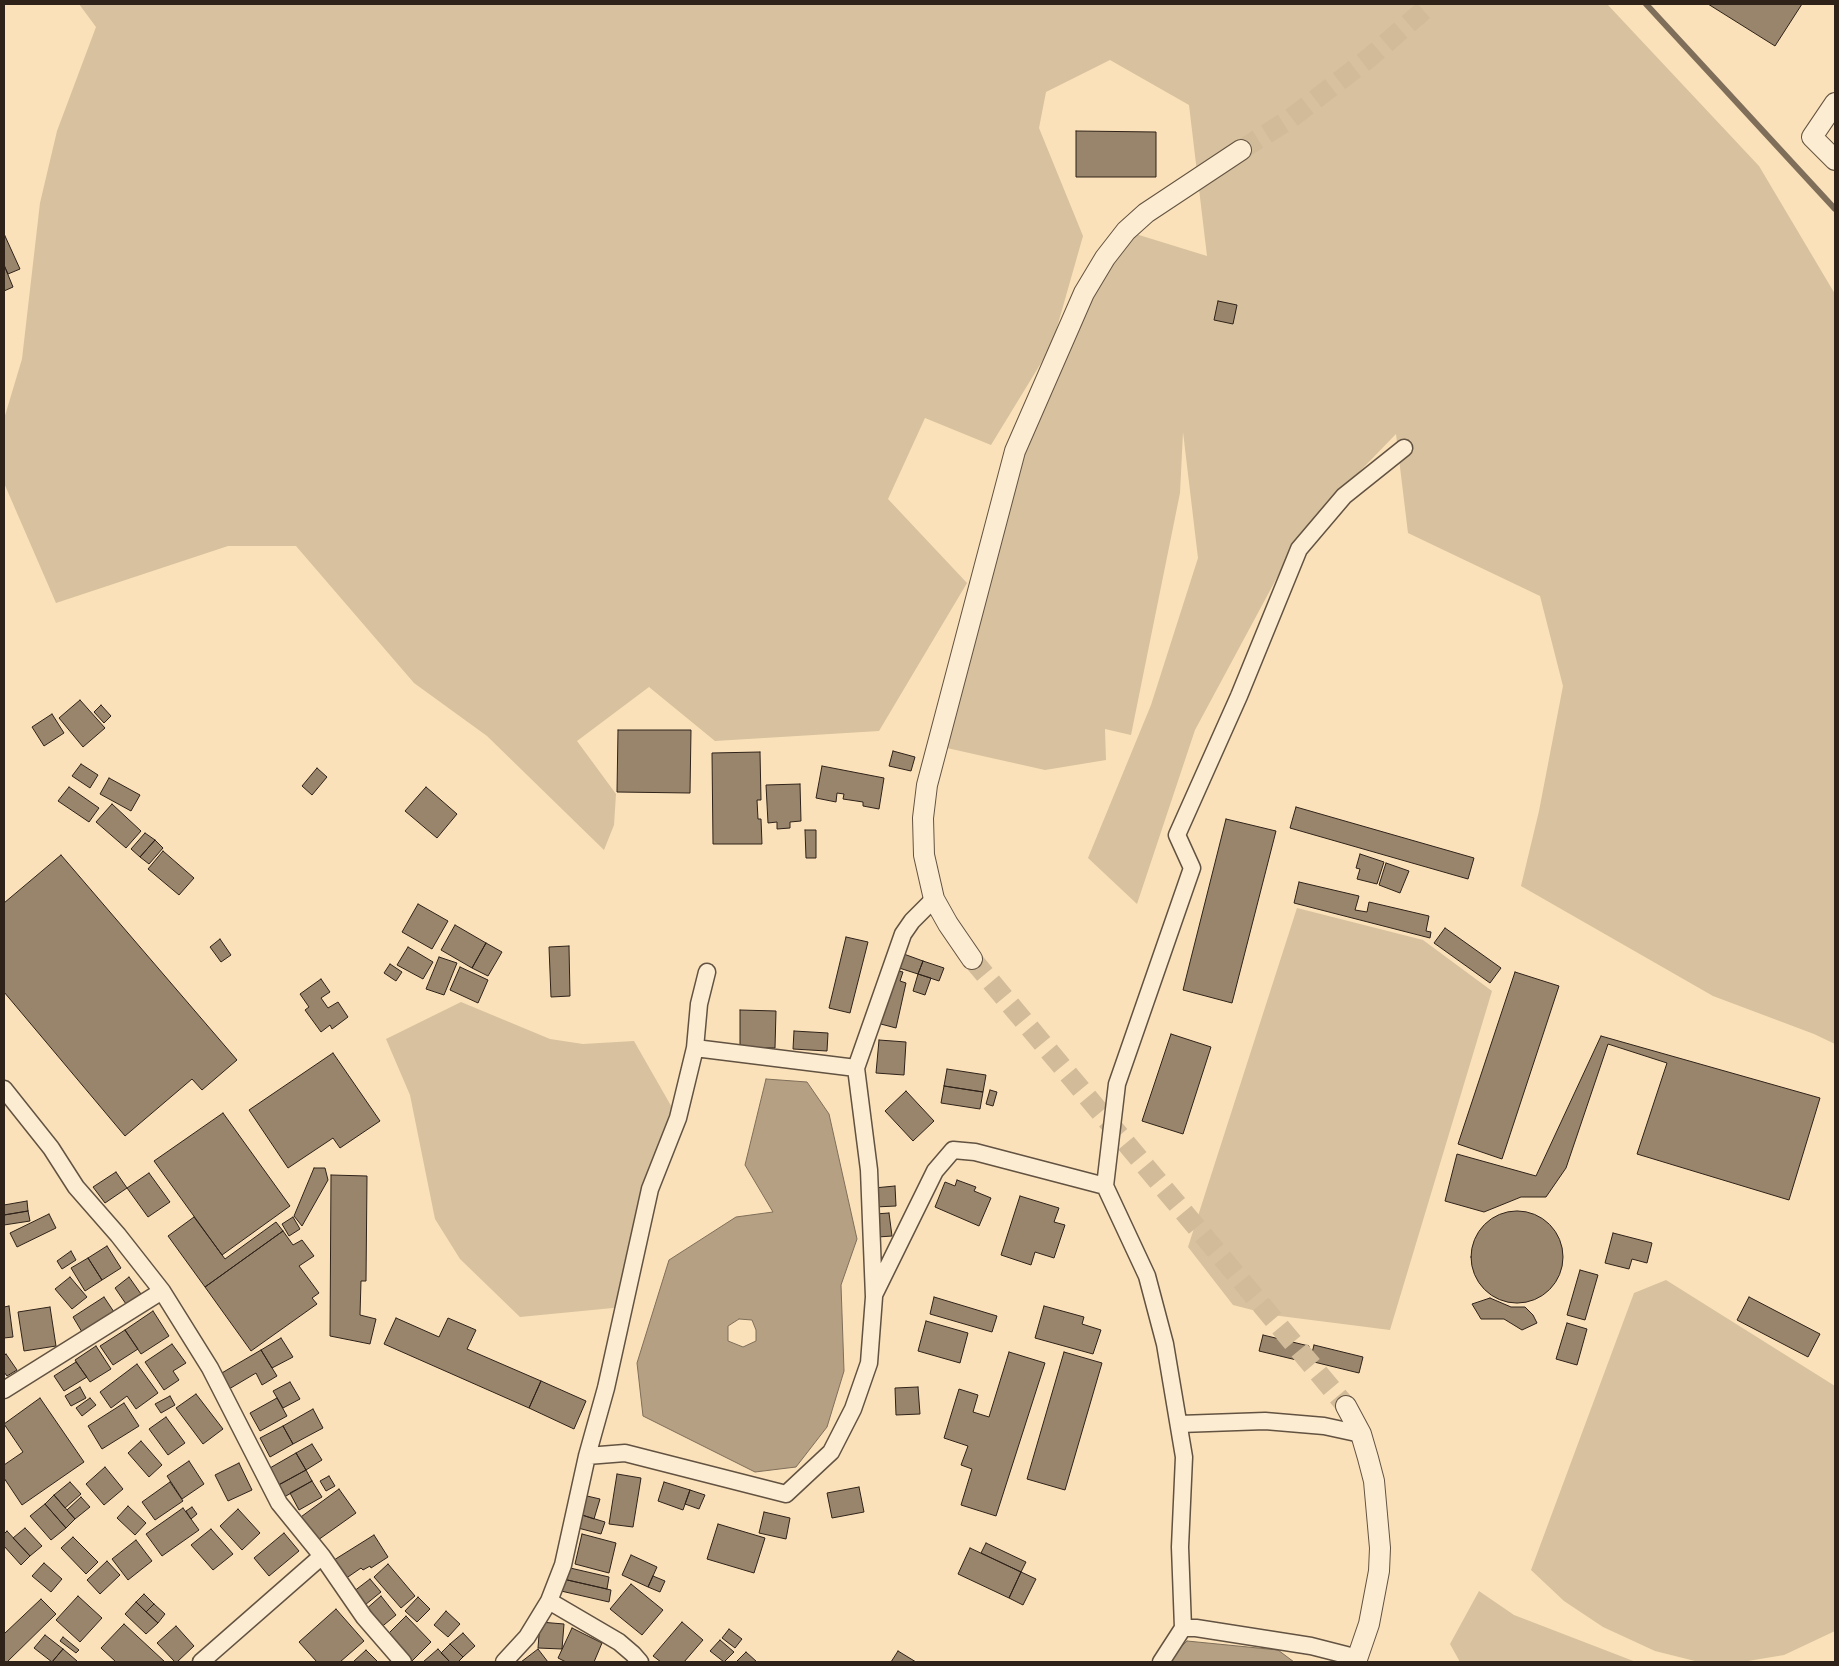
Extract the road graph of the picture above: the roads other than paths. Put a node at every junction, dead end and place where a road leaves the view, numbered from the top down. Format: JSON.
{"nodes":[{"id":1,"x":1835,"y":103,"type":"edge"},
{"id":2,"x":1241,"y":150,"type":"tunnel mouth"},
{"id":3,"x":1835,"y":160,"type":"edge"},
{"id":4,"x":1404,"y":448,"type":"dead end"},
{"id":5,"x":934,"y":899,"type":"junction"},
{"id":6,"x":972,"y":958,"type":"tunnel mouth"},
{"id":7,"x":707,"y":972,"type":"dead end"},
{"id":8,"x":695,"y":1048,"type":"junction"},
{"id":9,"x":856,"y":1068,"type":"junction"},
{"id":10,"x":4,"y":1090,"type":"edge"},
{"id":11,"x":1105,"y":1186,"type":"junction"},
{"id":12,"x":162,"y":1291,"type":"junction"},
{"id":13,"x":874,"y":1297,"type":"junction"},
{"id":14,"x":4,"y":1390,"type":"edge"},
{"id":15,"x":1346,"y":1406,"type":"tunnel mouth"},
{"id":16,"x":1180,"y":1424,"type":"junction"},
{"id":17,"x":1361,"y":1434,"type":"junction"},
{"id":18,"x":587,"y":1456,"type":"junction"},
{"id":19,"x":322,"y":1556,"type":"junction"},
{"id":20,"x":549,"y":1602,"type":"junction"},
{"id":21,"x":1183,"y":1628,"type":"junction"},
{"id":22,"x":1357,"y":1660,"type":"edge"},
{"id":23,"x":201,"y":1662,"type":"edge"},
{"id":24,"x":403,"y":1662,"type":"edge"},
{"id":25,"x":504,"y":1662,"type":"edge"},
{"id":26,"x":640,"y":1662,"type":"edge"},
{"id":27,"x":1161,"y":1662,"type":"edge"}],
"edges":[{"from":1,"to":3,"type":"street"},
{"from":2,"to":5,"type":"street"},
{"from":4,"to":11,"type":"street"},
{"from":5,"to":6,"type":"street"},
{"from":5,"to":9,"type":"street"},
{"from":7,"to":8,"type":"street"},
{"from":8,"to":9,"type":"street"},
{"from":8,"to":18,"type":"street"},
{"from":9,"to":13,"type":"street"},
{"from":10,"to":12,"type":"street"},
{"from":11,"to":13,"type":"street"},
{"from":11,"to":16,"type":"street"},
{"from":12,"to":14,"type":"street"},
{"from":12,"to":19,"type":"street"},
{"from":13,"to":18,"type":"street"},
{"from":15,"to":17,"type":"street"},
{"from":16,"to":17,"type":"street"},
{"from":16,"to":21,"type":"street"},
{"from":17,"to":22,"type":"street"},
{"from":18,"to":20,"type":"street"},
{"from":19,"to":23,"type":"street"},
{"from":19,"to":24,"type":"street"},
{"from":20,"to":25,"type":"street"},
{"from":20,"to":26,"type":"street"},
{"from":21,"to":22,"type":"street"},
{"from":21,"to":27,"type":"street"}]}
